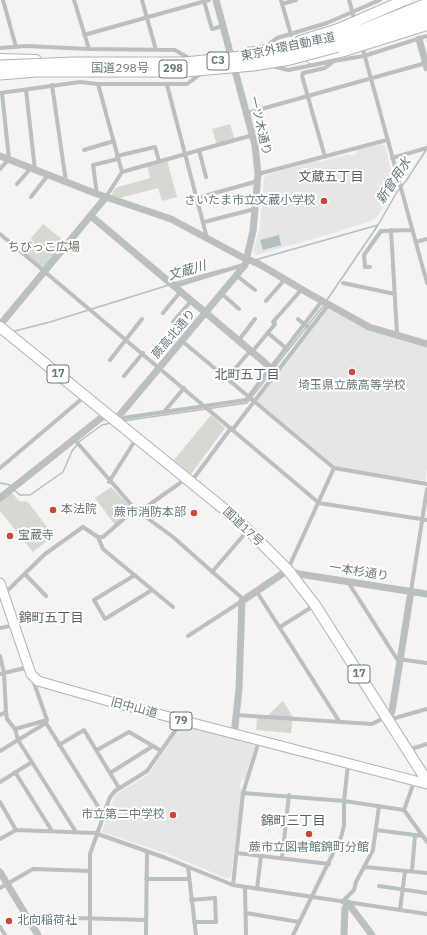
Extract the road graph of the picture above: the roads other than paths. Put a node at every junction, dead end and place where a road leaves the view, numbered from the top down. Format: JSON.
{"nodes":[{"id":1,"x":3,"y":0,"type":"edge"},
{"id":2,"x":74,"y":0,"type":"edge"},
{"id":3,"x":142,"y":0,"type":"edge"},
{"id":4,"x":209,"y":0,"type":"edge"},
{"id":5,"x":216,"y":0,"type":"edge"},
{"id":6,"x":296,"y":0,"type":"edge"},
{"id":7,"x":349,"y":0,"type":"edge"},
{"id":8,"x":380,"y":0,"type":"edge"},
{"id":9,"x":405,"y":0,"type":"edge"},
{"id":10,"x":204,"y":1,"type":"junction"},
{"id":11,"x":282,"y":2,"type":"edge"},
{"id":12,"x":427,"y":4,"type":"edge"},
{"id":13,"x":5,"y":9,"type":"junction"},
{"id":14,"x":0,"y":10,"type":"edge"},
{"id":15,"x":352,"y":12,"type":"junction"},
{"id":16,"x":427,"y":15,"type":"edge"},
{"id":17,"x":146,"y":17,"type":"junction"},
{"id":18,"x":427,"y":25,"type":"edge"},
{"id":19,"x":223,"y":26,"type":"junction"},
{"id":20,"x":84,"y":35,"type":"junction"},
{"id":21,"x":291,"y":35,"type":"junction"},
{"id":22,"x":427,"y":36,"type":"edge"},
{"id":23,"x":419,"y":39,"type":"junction"},
{"id":24,"x":16,"y":47,"type":"junction"},
{"id":25,"x":0,"y":48,"type":"edge"},
{"id":26,"x":88,"y":49,"type":"junction"},
{"id":27,"x":156,"y":50,"type":"junction"},
{"id":28,"x":231,"y":55,"type":"junction"},
{"id":29,"x":364,"y":56,"type":"junction"},
{"id":30,"x":0,"y":59,"type":"edge"},
{"id":31,"x":190,"y":59,"type":"junction"},
{"id":32,"x":334,"y":61,"type":"junction"},
{"id":33,"x":0,"y":65,"type":"edge"},
{"id":34,"x":47,"y":65,"type":"junction"},
{"id":35,"x":269,"y":65,"type":"junction"},
{"id":36,"x":426,"y":65,"type":"edge"},
{"id":37,"x":234,"y":68,"type":"junction"},
{"id":38,"x":207,"y":69,"type":"junction"},
{"id":39,"x":0,"y":73,"type":"edge"},
{"id":40,"x":371,"y":78,"type":"junction"},
{"id":41,"x":0,"y":80,"type":"edge"},
{"id":42,"x":52,"y":84,"type":"junction"},
{"id":43,"x":98,"y":84,"type":"junction"},
{"id":44,"x":167,"y":84,"type":"junction"},
{"id":45,"x":26,"y":90,"type":"junction"},
{"id":46,"x":1,"y":93,"type":"edge"},
{"id":47,"x":308,"y":96,"type":"junction"},
{"id":48,"x":247,"y":113,"type":"junction"},
{"id":49,"x":253,"y":135,"type":"junction"},
{"id":50,"x":387,"y":140,"type":"junction"},
{"id":51,"x":114,"y":141,"type":"junction"},
{"id":52,"x":425,"y":149,"type":"edge"},
{"id":53,"x":84,"y":150,"type":"dead end"},
{"id":54,"x":199,"y":150,"type":"junction"},
{"id":55,"x":185,"y":154,"type":"junction"},
{"id":56,"x":0,"y":156,"type":"edge"},
{"id":57,"x":325,"y":156,"type":"junction"},
{"id":58,"x":118,"y":157,"type":"junction"},
{"id":59,"x":392,"y":158,"type":"junction"},
{"id":60,"x":9,"y":159,"type":"junction"},
{"id":61,"x":159,"y":161,"type":"junction"},
{"id":62,"x":0,"y":169,"type":"edge"},
{"id":63,"x":33,"y":169,"type":"junction"},
{"id":64,"x":122,"y":172,"type":"junction"},
{"id":65,"x":48,"y":175,"type":"junction"},
{"id":66,"x":206,"y":177,"type":"dead end"},
{"id":67,"x":258,"y":178,"type":"junction"},
{"id":68,"x":66,"y":182,"type":"junction"},
{"id":69,"x":17,"y":184,"type":"dead end"},
{"id":70,"x":97,"y":194,"type":"junction"},
{"id":71,"x":30,"y":197,"type":"dead end"},
{"id":72,"x":106,"y":197,"type":"junction"},
{"id":73,"x":197,"y":198,"type":"junction"},
{"id":74,"x":256,"y":209,"type":"junction"},
{"id":75,"x":91,"y":216,"type":"junction"},
{"id":76,"x":204,"y":222,"type":"junction"},
{"id":77,"x":392,"y":230,"type":"junction"},
{"id":78,"x":412,"y":230,"type":"junction"},
{"id":79,"x":0,"y":234,"type":"edge"},
{"id":80,"x":208,"y":238,"type":"junction"},
{"id":81,"x":427,"y":239,"type":"edge"},
{"id":82,"x":416,"y":242,"type":"junction"},
{"id":83,"x":248,"y":262,"type":"junction"},
{"id":84,"x":370,"y":267,"type":"dead end"},
{"id":85,"x":45,"y":272,"type":"junction"},
{"id":86,"x":426,"y":275,"type":"edge"},
{"id":87,"x":237,"y":276,"type":"junction"},
{"id":88,"x":285,"y":279,"type":"junction"},
{"id":89,"x":343,"y":283,"type":"dead end"},
{"id":90,"x":427,"y":283,"type":"edge"},
{"id":91,"x":175,"y":286,"type":"junction"},
{"id":92,"x":302,"y":289,"type":"junction"},
{"id":93,"x":255,"y":290,"type":"dead end"},
{"id":94,"x":222,"y":294,"type":"junction"},
{"id":95,"x":395,"y":294,"type":"junction"},
{"id":96,"x":192,"y":300,"type":"junction"},
{"id":97,"x":266,"y":301,"type":"dead end"},
{"id":98,"x":325,"y":302,"type":"junction"},
{"id":99,"x":240,"y":309,"type":"dead end"},
{"id":100,"x":162,"y":313,"type":"dead end"},
{"id":101,"x":206,"y":313,"type":"junction"},
{"id":102,"x":142,"y":319,"type":"dead end"},
{"id":103,"x":255,"y":319,"type":"dead end"},
{"id":104,"x":298,"y":319,"type":"dead end"},
{"id":105,"x":174,"y":322,"type":"dead end"},
{"id":106,"x":305,"y":324,"type":"junction"},
{"id":107,"x":309,"y":328,"type":"junction"},
{"id":108,"x":4,"y":329,"type":"edge"},
{"id":109,"x":268,"y":333,"type":"junction"},
{"id":110,"x":397,"y":334,"type":"junction"},
{"id":111,"x":294,"y":338,"type":"junction"},
{"id":112,"x":127,"y":339,"type":"junction"},
{"id":113,"x":239,"y":340,"type":"junction"},
{"id":114,"x":182,"y":341,"type":"junction"},
{"id":115,"x":299,"y":342,"type":"junction"},
{"id":116,"x":427,"y":344,"type":"edge"},
{"id":117,"x":286,"y":348,"type":"junction"},
{"id":118,"x":252,"y":351,"type":"junction"},
{"id":119,"x":291,"y":352,"type":"junction"},
{"id":120,"x":143,"y":353,"type":"junction"},
{"id":121,"x":110,"y":360,"type":"dead end"},
{"id":122,"x":160,"y":367,"type":"junction"},
{"id":123,"x":273,"y":371,"type":"junction"},
{"id":124,"x":124,"y":376,"type":"dead end"},
{"id":125,"x":227,"y":378,"type":"junction"},
{"id":126,"x":184,"y":388,"type":"junction"},
{"id":127,"x":84,"y":396,"type":"junction"},
{"id":128,"x":252,"y":399,"type":"junction"},
{"id":129,"x":205,"y":406,"type":"junction"},
{"id":130,"x":164,"y":412,"type":"junction"},
{"id":131,"x":113,"y":419,"type":"junction"},
{"id":132,"x":232,"y":428,"type":"junction"},
{"id":133,"x":136,"y":439,"type":"junction"},
{"id":134,"x":75,"y":440,"type":"junction"},
{"id":135,"x":0,"y":468,"type":"edge"},
{"id":136,"x":334,"y":468,"type":"junction"},
{"id":137,"x":188,"y":480,"type":"junction"},
{"id":138,"x":109,"y":482,"type":"junction"},
{"id":139,"x":427,"y":484,"type":"edge"},
{"id":140,"x":427,"y":489,"type":"edge"},
{"id":141,"x":0,"y":498,"type":"edge"},
{"id":142,"x":319,"y":503,"type":"junction"},
{"id":143,"x":137,"y":510,"type":"junction"},
{"id":144,"x":424,"y":519,"type":"edge"},
{"id":145,"x":248,"y":530,"type":"junction"},
{"id":146,"x":98,"y":537,"type":"junction"},
{"id":147,"x":288,"y":570,"type":"junction"},
{"id":148,"x":212,"y":572,"type":"junction"},
{"id":149,"x":25,"y":574,"type":"junction"},
{"id":150,"x":134,"y":576,"type":"junction"},
{"id":151,"x":347,"y":581,"type":"junction"},
{"id":152,"x":0,"y":583,"type":"edge"},
{"id":153,"x":152,"y":590,"type":"junction"},
{"id":154,"x":411,"y":591,"type":"junction"},
{"id":155,"x":257,"y":592,"type":"junction"},
{"id":156,"x":427,"y":594,"type":"edge"},
{"id":157,"x":2,"y":595,"type":"edge"},
{"id":158,"x":46,"y":596,"type":"dead end"},
{"id":159,"x":242,"y":600,"type":"junction"},
{"id":160,"x":315,"y":605,"type":"junction"},
{"id":161,"x":173,"y":607,"type":"dead end"},
{"id":162,"x":16,"y":625,"type":"junction"},
{"id":163,"x":280,"y":627,"type":"junction"},
{"id":164,"x":0,"y":628,"type":"edge"},
{"id":165,"x":188,"y":636,"type":"dead end"},
{"id":166,"x":0,"y":656,"type":"edge"},
{"id":167,"x":400,"y":659,"type":"junction"},
{"id":168,"x":427,"y":663,"type":"edge"},
{"id":169,"x":30,"y":670,"type":"junction"},
{"id":170,"x":2,"y":673,"type":"edge"},
{"id":171,"x":427,"y":709,"type":"edge"},
{"id":172,"x":6,"y":712,"type":"junction"},
{"id":173,"x":0,"y":715,"type":"edge"},
{"id":174,"x":236,"y":715,"type":"junction"},
{"id":175,"x":388,"y":720,"type":"junction"},
{"id":176,"x":182,"y":721,"type":"junction"},
{"id":177,"x":339,"y":721,"type":"junction"},
{"id":178,"x":46,"y":722,"type":"junction"},
{"id":179,"x":15,"y":729,"type":"junction"},
{"id":180,"x":234,"y":735,"type":"junction"},
{"id":181,"x":18,"y":740,"type":"junction"},
{"id":182,"x":259,"y":741,"type":"junction"},
{"id":183,"x":427,"y":744,"type":"edge"},
{"id":184,"x":59,"y":745,"type":"junction"},
{"id":185,"x":153,"y":746,"type":"junction"},
{"id":186,"x":97,"y":750,"type":"junction"},
{"id":187,"x":407,"y":750,"type":"junction"},
{"id":188,"x":0,"y":751,"type":"edge"},
{"id":189,"x":161,"y":751,"type":"junction"},
{"id":190,"x":32,"y":762,"type":"junction"},
{"id":191,"x":348,"y":764,"type":"junction"},
{"id":192,"x":15,"y":772,"type":"junction"},
{"id":193,"x":110,"y":773,"type":"junction"},
{"id":194,"x":414,"y":780,"type":"junction"},
{"id":195,"x":427,"y":781,"type":"edge"},
{"id":196,"x":0,"y":782,"type":"edge"},
{"id":197,"x":427,"y":784,"type":"edge"},
{"id":198,"x":120,"y":788,"type":"junction"},
{"id":199,"x":243,"y":793,"type":"junction"},
{"id":200,"x":289,"y":795,"type":"junction"},
{"id":201,"x":344,"y":801,"type":"junction"},
{"id":202,"x":0,"y":802,"type":"edge"},
{"id":203,"x":379,"y":806,"type":"junction"},
{"id":204,"x":404,"y":810,"type":"junction"},
{"id":205,"x":104,"y":816,"type":"junction"},
{"id":206,"x":16,"y":830,"type":"junction"},
{"id":207,"x":376,"y":830,"type":"junction"},
{"id":208,"x":52,"y":831,"type":"junction"},
{"id":209,"x":76,"y":832,"type":"junction"},
{"id":210,"x":98,"y":835,"type":"junction"},
{"id":211,"x":415,"y":835,"type":"junction"},
{"id":212,"x":423,"y":836,"type":"junction"},
{"id":213,"x":0,"y":839,"type":"edge"},
{"id":214,"x":427,"y":842,"type":"edge"},
{"id":215,"x":147,"y":852,"type":"junction"},
{"id":216,"x":237,"y":853,"type":"junction"},
{"id":217,"x":261,"y":856,"type":"junction"},
{"id":218,"x":282,"y":858,"type":"junction"},
{"id":219,"x":329,"y":864,"type":"junction"},
{"id":220,"x":364,"y":866,"type":"junction"},
{"id":221,"x":188,"y":867,"type":"junction"},
{"id":222,"x":90,"y":871,"type":"junction"},
{"id":223,"x":405,"y":871,"type":"junction"},
{"id":224,"x":412,"y":871,"type":"junction"},
{"id":225,"x":0,"y":872,"type":"edge"},
{"id":226,"x":427,"y":873,"type":"edge"},
{"id":227,"x":146,"y":879,"type":"junction"},
{"id":228,"x":189,"y":879,"type":"junction"},
{"id":229,"x":7,"y":884,"type":"junction"},
{"id":230,"x":233,"y":885,"type":"junction"},
{"id":231,"x":379,"y":886,"type":"dead end"},
{"id":232,"x":0,"y":888,"type":"edge"},
{"id":233,"x":245,"y":888,"type":"junction"},
{"id":234,"x":257,"y":889,"type":"junction"},
{"id":235,"x":403,"y":889,"type":"junction"},
{"id":236,"x":427,"y":893,"type":"edge"},
{"id":237,"x":312,"y":898,"type":"junction"},
{"id":238,"x":192,"y":900,"type":"junction"},
{"id":239,"x":345,"y":903,"type":"junction"},
{"id":240,"x":400,"y":910,"type":"junction"},
{"id":241,"x":246,"y":913,"type":"junction"},
{"id":242,"x":427,"y":914,"type":"edge"},
{"id":243,"x":90,"y":920,"type":"junction"},
{"id":244,"x":146,"y":920,"type":"junction"},
{"id":245,"x":31,"y":922,"type":"junction"},
{"id":246,"x":194,"y":922,"type":"junction"},
{"id":247,"x":300,"y":922,"type":"junction"},
{"id":248,"x":0,"y":927,"type":"edge"},
{"id":249,"x":5,"y":935,"type":"edge"},
{"id":250,"x":38,"y":935,"type":"edge"},
{"id":251,"x":90,"y":935,"type":"edge"},
{"id":252,"x":146,"y":935,"type":"edge"},
{"id":253,"x":196,"y":935,"type":"edge"},
{"id":254,"x":246,"y":935,"type":"edge"},
{"id":255,"x":293,"y":935,"type":"edge"},
{"id":256,"x":344,"y":935,"type":"edge"},
{"id":257,"x":372,"y":935,"type":"edge"}],
"edges":[{"from":1,"to":13,"type":"street"},
{"from":2,"to":20,"type":"street"},
{"from":3,"to":17,"type":"street"},
{"from":4,"to":10,"type":"street"},
{"from":5,"to":19,"type":"street","name":"一ツ木通り"},
{"from":6,"to":11,"type":"street"},
{"from":7,"to":15,"type":"street"},
{"from":8,"to":15,"type":"street"},
{"from":9,"to":28,"type":"highway","name":"国道298号","number":"298","bridge":true},
{"from":10,"to":17,"type":"street"},
{"from":10,"to":19,"type":"street"},
{"from":11,"to":21,"type":"street"},
{"from":12,"to":33,"type":"highway","name":"東京外環自動車道","number":"C3","bridge":true},
{"from":13,"to":14,"type":"street"},
{"from":13,"to":24,"type":"street"},
{"from":15,"to":21,"type":"street"},
{"from":15,"to":29,"type":"street"},
{"from":16,"to":39,"type":"highway","name":"東京外環自動車道","number":"C3","bridge":true},
{"from":17,"to":20,"type":"street"},
{"from":17,"to":27,"type":"street"},
{"from":18,"to":35,"type":"highway","name":"国道298号","number":"298","bridge":true},
{"from":19,"to":28,"type":"street","name":"一ツ木通り"},
{"from":20,"to":26,"type":"street"},
{"from":21,"to":28,"type":"street"},
{"from":22,"to":23,"type":"street"},
{"from":23,"to":29,"type":"street"},
{"from":23,"to":36,"type":"street"},
{"from":24,"to":25,"type":"street"},
{"from":24,"to":26,"type":"street"},
{"from":26,"to":27,"type":"street"},
{"from":27,"to":31,"type":"street"},
{"from":28,"to":31,"type":"highway","name":"国道298号","number":"298"},
{"from":28,"to":37,"type":"street","name":"一ツ木通り"},
{"from":29,"to":32,"type":"street"},
{"from":29,"to":40,"type":"street"},
{"from":30,"to":34,"type":"highway"},
{"from":31,"to":34,"type":"highway","name":"国道298号","number":"298"},
{"from":32,"to":35,"type":"street"},
{"from":32,"to":47,"type":"street"},
{"from":33,"to":34,"type":"highway","name":"国道298号","number":"298"},
{"from":34,"to":38,"type":"highway","name":"国道298号","number":"298"},
{"from":34,"to":39,"type":"highway","name":"国道298号","number":"298"},
{"from":34,"to":41,"type":"highway"},
{"from":35,"to":37,"type":"highway","name":"国道298号","number":"298"},
{"from":36,"to":40,"type":"street"},
{"from":37,"to":38,"type":"highway","name":"国道298号","number":"298"},
{"from":37,"to":48,"type":"street","name":"一ツ木通り"},
{"from":38,"to":44,"type":"street"},
{"from":40,"to":47,"type":"street"},
{"from":40,"to":50,"type":"street"},
{"from":42,"to":43,"type":"street"},
{"from":42,"to":45,"type":"street"},
{"from":42,"to":68,"type":"street"},
{"from":43,"to":44,"type":"street"},
{"from":43,"to":51,"type":"street"},
{"from":44,"to":55,"type":"street"},
{"from":45,"to":46,"type":"street"},
{"from":45,"to":63,"type":"street"},
{"from":46,"to":60,"type":"street"},
{"from":47,"to":48,"type":"street"},
{"from":47,"to":57,"type":"street"},
{"from":48,"to":49,"type":"street","name":"一ツ木通り"},
{"from":49,"to":54,"type":"street"},
{"from":49,"to":67,"type":"street","name":"一ツ木通り"},
{"from":50,"to":57,"type":"street"},
{"from":50,"to":59,"type":"street"},
{"from":51,"to":53,"type":"street"},
{"from":51,"to":58,"type":"street"},
{"from":52,"to":59,"type":"street"},
{"from":54,"to":55,"type":"street"},
{"from":54,"to":66,"type":"street"},
{"from":55,"to":61,"type":"street"},
{"from":55,"to":73,"type":"street"},
{"from":56,"to":60,"type":"street"},
{"from":57,"to":67,"type":"street"},
{"from":58,"to":61,"type":"street"},
{"from":58,"to":64,"type":"street"},
{"from":58,"to":70,"type":"street"},
{"from":59,"to":78,"type":"street"},
{"from":60,"to":62,"type":"street"},
{"from":60,"to":63,"type":"street"},
{"from":61,"to":64,"type":"street"},
{"from":63,"to":65,"type":"street"},
{"from":63,"to":69,"type":"street"},
{"from":64,"to":72,"type":"street"},
{"from":65,"to":68,"type":"street"},
{"from":65,"to":71,"type":"street"},
{"from":67,"to":73,"type":"street"},
{"from":67,"to":74,"type":"street","name":"一ツ木通り"},
{"from":68,"to":70,"type":"street"},
{"from":70,"to":72,"type":"street"},
{"from":72,"to":75,"type":"street"},
{"from":72,"to":80,"type":"street"},
{"from":73,"to":76,"type":"street"},
{"from":74,"to":76,"type":"street"},
{"from":74,"to":83,"type":"street","name":"一ツ木通り"},
{"from":75,"to":85,"type":"street"},
{"from":75,"to":91,"type":"street"},
{"from":76,"to":80,"type":"street"},
{"from":77,"to":78,"type":"street"},
{"from":77,"to":84,"type":"street"},
{"from":77,"to":95,"type":"street"},
{"from":78,"to":82,"type":"street"},
{"from":79,"to":85,"type":"street"},
{"from":80,"to":83,"type":"street"},
{"from":81,"to":82,"type":"street"},
{"from":82,"to":86,"type":"street"},
{"from":83,"to":87,"type":"street","name":"蕨高北通り"},
{"from":83,"to":88,"type":"street"},
{"from":83,"to":91,"type":"street"},
{"from":85,"to":108,"type":"street"},
{"from":85,"to":112,"type":"street"},
{"from":86,"to":90,"type":"street"},
{"from":87,"to":93,"type":"street"},
{"from":87,"to":94,"type":"street","name":"蕨高北通り"},
{"from":88,"to":92,"type":"street"},
{"from":88,"to":97,"type":"street"},
{"from":89,"to":95,"type":"street"},
{"from":91,"to":96,"type":"street"},
{"from":91,"to":100,"type":"street"},
{"from":92,"to":98,"type":"street"},
{"from":92,"to":109,"type":"street"},
{"from":94,"to":99,"type":"street"},
{"from":94,"to":101,"type":"street","name":"蕨高北通り"},
{"from":95,"to":110,"type":"street"},
{"from":96,"to":101,"type":"street"},
{"from":96,"to":105,"type":"street"},
{"from":98,"to":106,"type":"street"},
{"from":98,"to":107,"type":"street"},
{"from":98,"to":110,"type":"street"},
{"from":101,"to":113,"type":"street"},
{"from":101,"to":114,"type":"street","name":"蕨高北通り"},
{"from":102,"to":112,"type":"street"},
{"from":103,"to":113,"type":"street"},
{"from":104,"to":106,"type":"street"},
{"from":106,"to":107,"type":"street"},
{"from":106,"to":111,"type":"street"},
{"from":107,"to":115,"type":"street"},
{"from":108,"to":127,"type":"highway","name":"国道17号","number":"17"},
{"from":109,"to":117,"type":"street"},
{"from":109,"to":118,"type":"street"},
{"from":110,"to":116,"type":"street"},
{"from":111,"to":115,"type":"street"},
{"from":111,"to":117,"type":"street"},
{"from":112,"to":120,"type":"street"},
{"from":112,"to":121,"type":"street"},
{"from":113,"to":118,"type":"street"},
{"from":114,"to":122,"type":"street","name":"蕨高北通り"},
{"from":114,"to":125,"type":"street"},
{"from":115,"to":119,"type":"street"},
{"from":117,"to":119,"type":"street"},
{"from":117,"to":123,"type":"street"},
{"from":118,"to":123,"type":"street"},
{"from":118,"to":125,"type":"street"},
{"from":119,"to":123,"type":"street"},
{"from":120,"to":122,"type":"street"},
{"from":120,"to":124,"type":"street"},
{"from":122,"to":126,"type":"street"},
{"from":122,"to":131,"type":"street","name":"蕨高北通り"},
{"from":123,"to":128,"type":"street"},
{"from":125,"to":128,"type":"street"},
{"from":126,"to":129,"type":"street"},
{"from":126,"to":130,"type":"street"},
{"from":127,"to":131,"type":"highway","name":"国道17号","number":"17"},
{"from":127,"to":135,"type":"street"},
{"from":128,"to":129,"type":"street"},
{"from":128,"to":132,"type":"street"},
{"from":128,"to":136,"type":"street"},
{"from":129,"to":130,"type":"street"},
{"from":129,"to":132,"type":"street"},
{"from":130,"to":131,"type":"street"},
{"from":131,"to":133,"type":"highway","name":"国道17号","number":"17"},
{"from":131,"to":134,"type":"street","name":"蕨高北通り"},
{"from":132,"to":137,"type":"street"},
{"from":132,"to":142,"type":"street"},
{"from":133,"to":137,"type":"highway","name":"国道17号","number":"17"},
{"from":133,"to":138,"type":"street"},
{"from":134,"to":138,"type":"street"},
{"from":134,"to":141,"type":"street","name":"蕨高北通り"},
{"from":136,"to":139,"type":"street"},
{"from":136,"to":142,"type":"street"},
{"from":137,"to":143,"type":"street"},
{"from":137,"to":145,"type":"highway","name":"国道17号","number":"17"},
{"from":138,"to":143,"type":"street"},
{"from":140,"to":144,"type":"street"},
{"from":142,"to":144,"type":"street"},
{"from":142,"to":147,"type":"street"},
{"from":143,"to":146,"type":"street"},
{"from":143,"to":148,"type":"street"},
{"from":144,"to":154,"type":"street"},
{"from":145,"to":147,"type":"highway","name":"国道17号","number":"17"},
{"from":145,"to":148,"type":"street"},
{"from":146,"to":149,"type":"street"},
{"from":146,"to":150,"type":"street"},
{"from":147,"to":151,"type":"street","name":"一本杉通り"},
{"from":147,"to":155,"type":"street"},
{"from":147,"to":160,"type":"highway","name":"国道17号","number":"17"},
{"from":148,"to":159,"type":"street"},
{"from":149,"to":157,"type":"street"},
{"from":149,"to":158,"type":"street"},
{"from":150,"to":153,"type":"street"},
{"from":150,"to":153,"type":"street"},
{"from":151,"to":154,"type":"street","name":"一本杉通り"},
{"from":151,"to":167,"type":"street"},
{"from":152,"to":157,"type":"main road"},
{"from":153,"to":161,"type":"street"},
{"from":154,"to":156,"type":"street","name":"一本杉通り"},
{"from":154,"to":167,"type":"street"},
{"from":155,"to":159,"type":"street"},
{"from":155,"to":163,"type":"street"},
{"from":157,"to":162,"type":"main road"},
{"from":159,"to":165,"type":"street"},
{"from":159,"to":174,"type":"street"},
{"from":160,"to":163,"type":"street"},
{"from":160,"to":175,"type":"highway","name":"国道17号","number":"17"},
{"from":162,"to":164,"type":"street"},
{"from":162,"to":169,"type":"main road"},
{"from":163,"to":177,"type":"street"},
{"from":166,"to":170,"type":"street"},
{"from":167,"to":168,"type":"street"},
{"from":167,"to":175,"type":"street"},
{"from":169,"to":170,"type":"street"},
{"from":169,"to":176,"type":"main road","name":"旧中山道","number":"79"},
{"from":169,"to":178,"type":"street"},
{"from":170,"to":172,"type":"street"},
{"from":171,"to":175,"type":"street"},
{"from":172,"to":173,"type":"street"},
{"from":172,"to":179,"type":"street"},
{"from":174,"to":177,"type":"street"},
{"from":174,"to":180,"type":"street"},
{"from":175,"to":177,"type":"street"},
{"from":175,"to":187,"type":"highway","name":"国道17号","number":"17"},
{"from":176,"to":180,"type":"main road","name":"旧中山道","number":"79"},
{"from":176,"to":189,"type":"street"},
{"from":178,"to":179,"type":"street"},
{"from":178,"to":181,"type":"street"},
{"from":178,"to":184,"type":"street"},
{"from":179,"to":181,"type":"street"},
{"from":180,"to":182,"type":"main road","name":"旧中山道","number":"79"},
{"from":181,"to":188,"type":"street"},
{"from":181,"to":190,"type":"street"},
{"from":182,"to":191,"type":"main road","name":"旧中山道","number":"79"},
{"from":182,"to":199,"type":"street"},
{"from":183,"to":187,"type":"street"},
{"from":184,"to":186,"type":"street"},
{"from":184,"to":205,"type":"street"},
{"from":185,"to":186,"type":"street"},
{"from":185,"to":189,"type":"street"},
{"from":185,"to":193,"type":"street"},
{"from":186,"to":193,"type":"street"},
{"from":187,"to":195,"type":"highway","name":"国道17号","number":"17"},
{"from":189,"to":198,"type":"street"},
{"from":190,"to":192,"type":"street"},
{"from":190,"to":209,"type":"street"},
{"from":191,"to":194,"type":"main road","name":"旧中山道","number":"79"},
{"from":191,"to":201,"type":"street"},
{"from":192,"to":196,"type":"street"},
{"from":192,"to":208,"type":"street"},
{"from":193,"to":198,"type":"street"},
{"from":194,"to":197,"type":"main road","name":"旧中山道","number":"79"},
{"from":194,"to":204,"type":"street"},
{"from":198,"to":205,"type":"street"},
{"from":199,"to":200,"type":"street"},
{"from":199,"to":216,"type":"street"},
{"from":200,"to":201,"type":"street"},
{"from":200,"to":218,"type":"street"},
{"from":201,"to":203,"type":"street"},
{"from":201,"to":219,"type":"street"},
{"from":202,"to":206,"type":"street"},
{"from":203,"to":204,"type":"street"},
{"from":203,"to":207,"type":"street"},
{"from":204,"to":212,"type":"street"},
{"from":205,"to":210,"type":"street"},
{"from":206,"to":208,"type":"street"},
{"from":206,"to":213,"type":"street"},
{"from":207,"to":211,"type":"street"},
{"from":207,"to":220,"type":"street"},
{"from":208,"to":209,"type":"street"},
{"from":209,"to":210,"type":"street"},
{"from":210,"to":215,"type":"street"},
{"from":210,"to":222,"type":"street"},
{"from":211,"to":212,"type":"street"},
{"from":211,"to":224,"type":"street"},
{"from":212,"to":214,"type":"street"},
{"from":215,"to":221,"type":"street"},
{"from":215,"to":227,"type":"street"},
{"from":216,"to":217,"type":"street"},
{"from":216,"to":230,"type":"street"},
{"from":217,"to":218,"type":"street"},
{"from":217,"to":234,"type":"street"},
{"from":218,"to":219,"type":"street"},
{"from":219,"to":237,"type":"street"},
{"from":220,"to":223,"type":"street"},
{"from":220,"to":239,"type":"street"},
{"from":221,"to":228,"type":"street"},
{"from":221,"to":230,"type":"street"},
{"from":222,"to":229,"type":"street"},
{"from":222,"to":243,"type":"street"},
{"from":223,"to":224,"type":"street"},
{"from":223,"to":235,"type":"street"},
{"from":224,"to":226,"type":"street"},
{"from":225,"to":229,"type":"street"},
{"from":227,"to":228,"type":"street"},
{"from":227,"to":244,"type":"street"},
{"from":228,"to":238,"type":"street"},
{"from":229,"to":232,"type":"street"},
{"from":229,"to":245,"type":"street"},
{"from":230,"to":233,"type":"street"},
{"from":231,"to":235,"type":"street"},
{"from":233,"to":234,"type":"street"},
{"from":233,"to":241,"type":"street"},
{"from":234,"to":237,"type":"street"},
{"from":235,"to":236,"type":"street"},
{"from":235,"to":240,"type":"street"},
{"from":237,"to":239,"type":"street"},
{"from":237,"to":247,"type":"street"},
{"from":238,"to":246,"type":"street"},
{"from":238,"to":246,"type":"street"},
{"from":239,"to":240,"type":"street"},
{"from":239,"to":256,"type":"street"},
{"from":239,"to":257,"type":"street"},
{"from":240,"to":242,"type":"street"},
{"from":241,"to":247,"type":"street"},
{"from":241,"to":254,"type":"street"},
{"from":243,"to":244,"type":"street"},
{"from":243,"to":245,"type":"street"},
{"from":243,"to":251,"type":"street"},
{"from":244,"to":252,"type":"street"},
{"from":245,"to":250,"type":"street"},
{"from":246,"to":253,"type":"street"},
{"from":247,"to":255,"type":"street"},
{"from":248,"to":249,"type":"street"}]}
